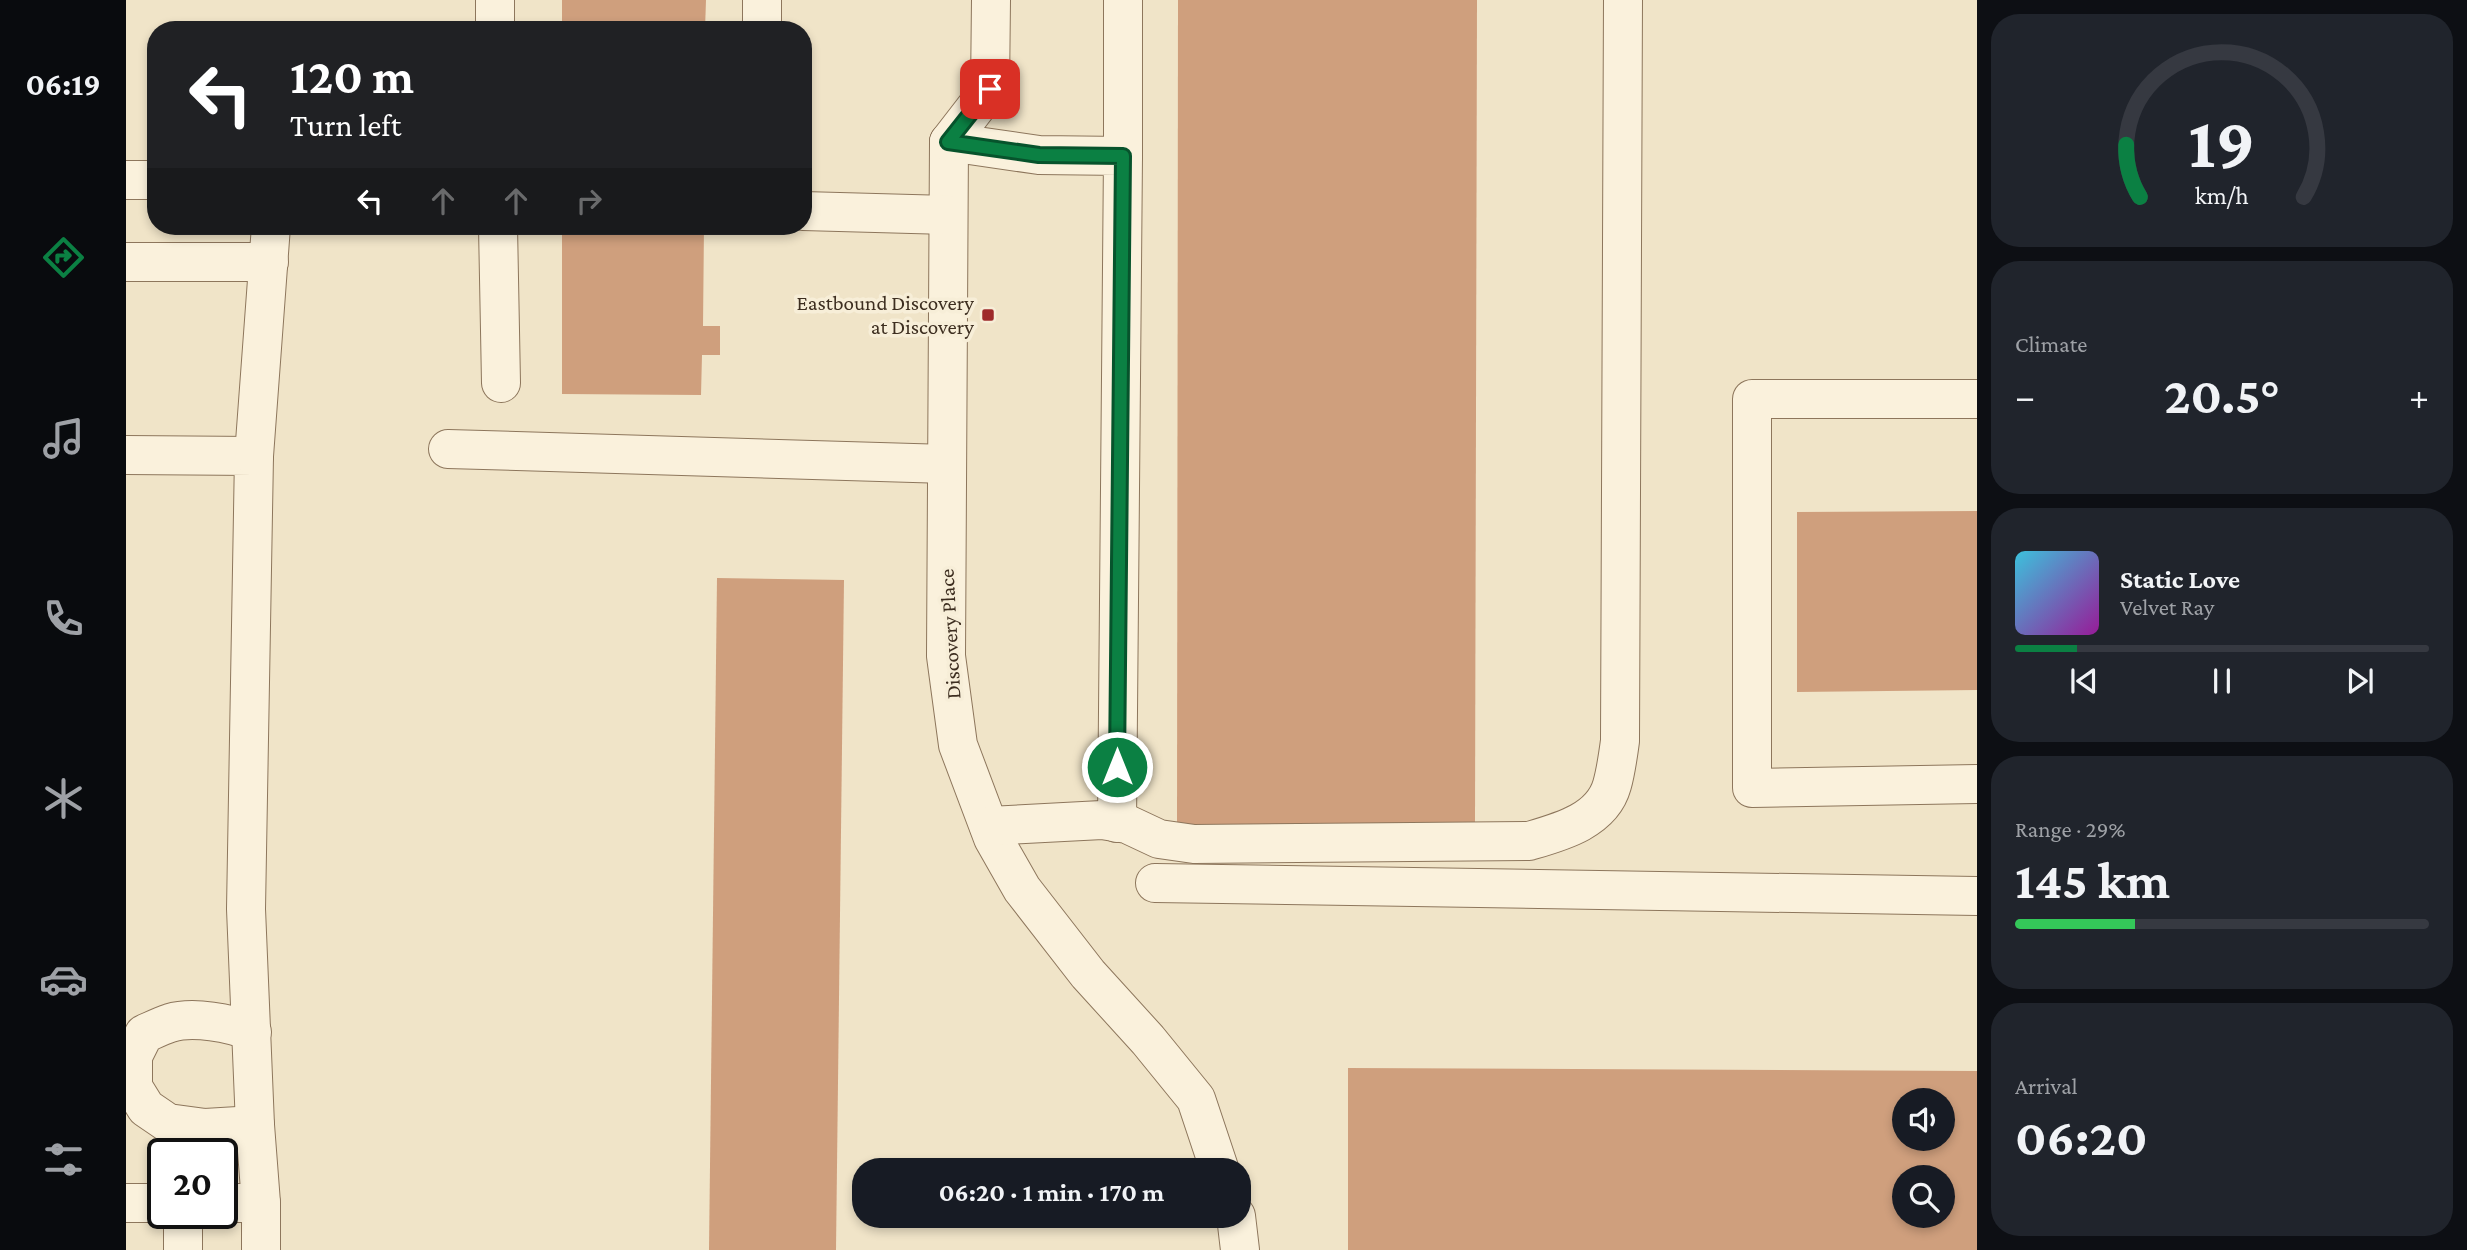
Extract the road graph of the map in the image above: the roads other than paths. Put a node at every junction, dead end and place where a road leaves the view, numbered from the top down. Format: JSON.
{"nodes":[{"id":1,"x":495,"y":0,"type":"edge"},
{"id":2,"x":762,"y":0,"type":"edge"},
{"id":3,"x":991,"y":0,"type":"edge"},
{"id":4,"x":1123,"y":0,"type":"edge"},
{"id":5,"x":1623,"y":0,"type":"edge"},
{"id":6,"x":495,"y":21,"type":"edge"},
{"id":7,"x":762,"y":21,"type":"edge"},
{"id":8,"x":948,"y":142,"type":"junction"},
{"id":9,"x":1123,"y":156,"type":"junction"},
{"id":10,"x":126,"y":180,"type":"edge"},
{"id":11,"x":147,"y":180,"type":"edge"},
{"id":12,"x":812,"y":211,"type":"edge"},
{"id":13,"x":948,"y":215,"type":"junction"},
{"id":14,"x":498,"y":235,"type":"edge"},
{"id":15,"x":270,"y":244,"type":"edge"},
{"id":16,"x":126,"y":262,"type":"edge"},
{"id":17,"x":501,"y":383,"type":"dead end"},
{"id":18,"x":1977,"y":399,"type":"edge"},
{"id":19,"x":448,"y":449,"type":"dead end"},
{"id":20,"x":126,"y":455,"type":"edge"},
{"id":21,"x":254,"y":456,"type":"junction"},
{"id":22,"x":947,"y":464,"type":"junction"},
{"id":23,"x":1977,"y":784,"type":"edge"},
{"id":24,"x":1117,"y":822,"type":"junction"},
{"id":25,"x":989,"y":826,"type":"junction"},
{"id":26,"x":1155,"y":883,"type":"dead end"},
{"id":27,"x":1977,"y":896,"type":"edge"},
{"id":28,"x":252,"y":1032,"type":"junction"},
{"id":29,"x":256,"y":1125,"type":"junction"},
{"id":30,"x":1216,"y":1158,"type":"edge"},
{"id":31,"x":126,"y":1203,"type":"edge"},
{"id":32,"x":147,"y":1203,"type":"edge"},
{"id":33,"x":238,"y":1203,"type":"edge"},
{"id":34,"x":261,"y":1203,"type":"junction"},
{"id":35,"x":1237,"y":1228,"type":"edge"},
{"id":36,"x":183,"y":1229,"type":"edge"},
{"id":37,"x":183,"y":1250,"type":"edge"},
{"id":38,"x":261,"y":1250,"type":"edge"},
{"id":39,"x":1240,"y":1250,"type":"edge"}],
"edges":[{"from":1,"to":6,"type":"street"},
{"from":2,"to":7,"type":"street"},
{"from":3,"to":8,"type":"street"},
{"from":4,"to":9,"type":"street"},
{"from":5,"to":24,"type":"street"},
{"from":8,"to":9,"type":"street"},
{"from":8,"to":13,"type":"street","name":"Discovery Place"},
{"from":9,"to":24,"type":"street"},
{"from":10,"to":11,"type":"street"},
{"from":12,"to":13,"type":"street"},
{"from":13,"to":22,"type":"street","name":"Discovery Place"},
{"from":14,"to":17,"type":"street"},
{"from":15,"to":16,"type":"street"},
{"from":15,"to":21,"type":"street"},
{"from":18,"to":23,"type":"street"},
{"from":19,"to":22,"type":"street"},
{"from":20,"to":21,"type":"street"},
{"from":21,"to":28,"type":"street"},
{"from":22,"to":25,"type":"street","name":"Discovery Place"},
{"from":24,"to":25,"type":"street"},
{"from":25,"to":30,"type":"street","name":"Discovery Place"},
{"from":26,"to":27,"type":"street"},
{"from":28,"to":29,"type":"street"},
{"from":28,"to":29,"type":"street"},
{"from":29,"to":34,"type":"street"},
{"from":31,"to":32,"type":"street"},
{"from":33,"to":34,"type":"street"},
{"from":34,"to":38,"type":"street"},
{"from":35,"to":39,"type":"street"},
{"from":36,"to":37,"type":"street"}]}
